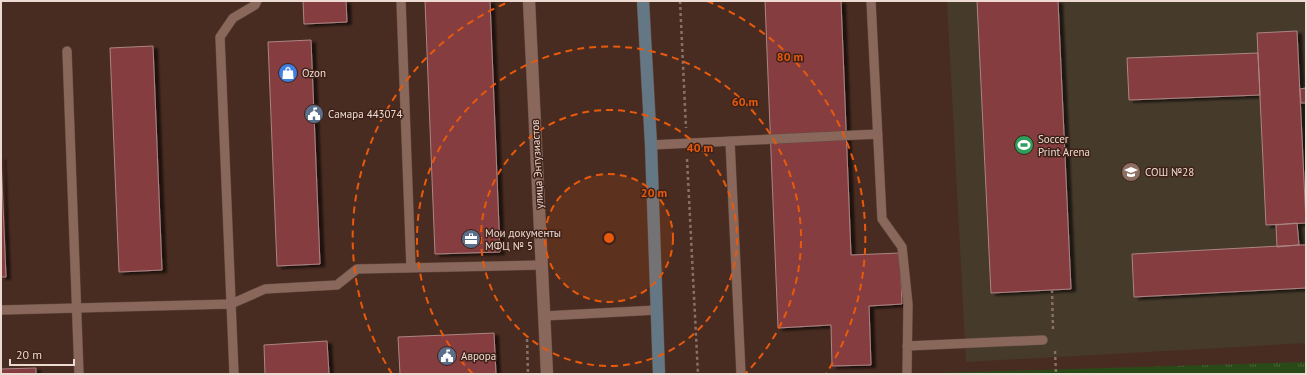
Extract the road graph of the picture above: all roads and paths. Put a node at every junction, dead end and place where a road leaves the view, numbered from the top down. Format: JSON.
{"nodes":[{"id":1,"x":257,"y":1,"type":"edge"},
{"id":2,"x":401,"y":1,"type":"edge"},
{"id":3,"x":529,"y":1,"type":"edge"},
{"id":4,"x":644,"y":1,"type":"edge"},
{"id":5,"x":680,"y":1,"type":"edge"},
{"id":6,"x":871,"y":1,"type":"edge"},
{"id":7,"x":67,"y":51,"type":"dead end"},
{"id":8,"x":878,"y":134,"type":"junction"},
{"id":9,"x":730,"y":141,"type":"junction"},
{"id":10,"x":686,"y":144,"type":"junction"},
{"id":11,"x":651,"y":145,"type":"junction"},
{"id":12,"x":542,"y":265,"type":"junction"},
{"id":13,"x":411,"y":268,"type":"junction"},
{"id":14,"x":231,"y":304,"type":"junction"},
{"id":15,"x":77,"y":308,"type":"junction"},
{"id":16,"x":1,"y":310,"type":"edge"},
{"id":17,"x":657,"y":310,"type":"junction"},
{"id":18,"x":544,"y":316,"type":"junction"},
{"id":19,"x":1043,"y":340,"type":"dead end"},
{"id":20,"x":907,"y":346,"type":"junction"},
{"id":21,"x":79,"y":374,"type":"edge"},
{"id":22,"x":234,"y":374,"type":"edge"},
{"id":23,"x":547,"y":374,"type":"edge"},
{"id":24,"x":659,"y":374,"type":"edge"},
{"id":25,"x":698,"y":374,"type":"edge"},
{"id":26,"x":741,"y":374,"type":"edge"},
{"id":27,"x":907,"y":374,"type":"edge"}],
"edges":[{"from":1,"to":14,"type":"lane"},
{"from":2,"to":13,"type":"lane"},
{"from":3,"to":12,"type":"street","name":"улица Энтузиастов"},
{"from":4,"to":11,"type":"main road"},
{"from":5,"to":10,"type":"path"},
{"from":6,"to":8,"type":"lane"},
{"from":7,"to":15,"type":"lane"},
{"from":8,"to":9,"type":"lane"},
{"from":8,"to":20,"type":"lane"},
{"from":9,"to":10,"type":"lane"},
{"from":9,"to":26,"type":"lane"},
{"from":10,"to":11,"type":"lane"},
{"from":10,"to":25,"type":"path"},
{"from":11,"to":17,"type":"main road"},
{"from":12,"to":13,"type":"lane"},
{"from":12,"to":18,"type":"street","name":"улица Энтузиастов"},
{"from":13,"to":14,"type":"lane"},
{"from":14,"to":15,"type":"lane"},
{"from":14,"to":22,"type":"lane"},
{"from":15,"to":16,"type":"lane"},
{"from":15,"to":21,"type":"lane"},
{"from":17,"to":18,"type":"lane"},
{"from":17,"to":24,"type":"main road"},
{"from":18,"to":23,"type":"street","name":"улица Энтузиастов"},
{"from":19,"to":20,"type":"lane"},
{"from":20,"to":27,"type":"lane"}]}
